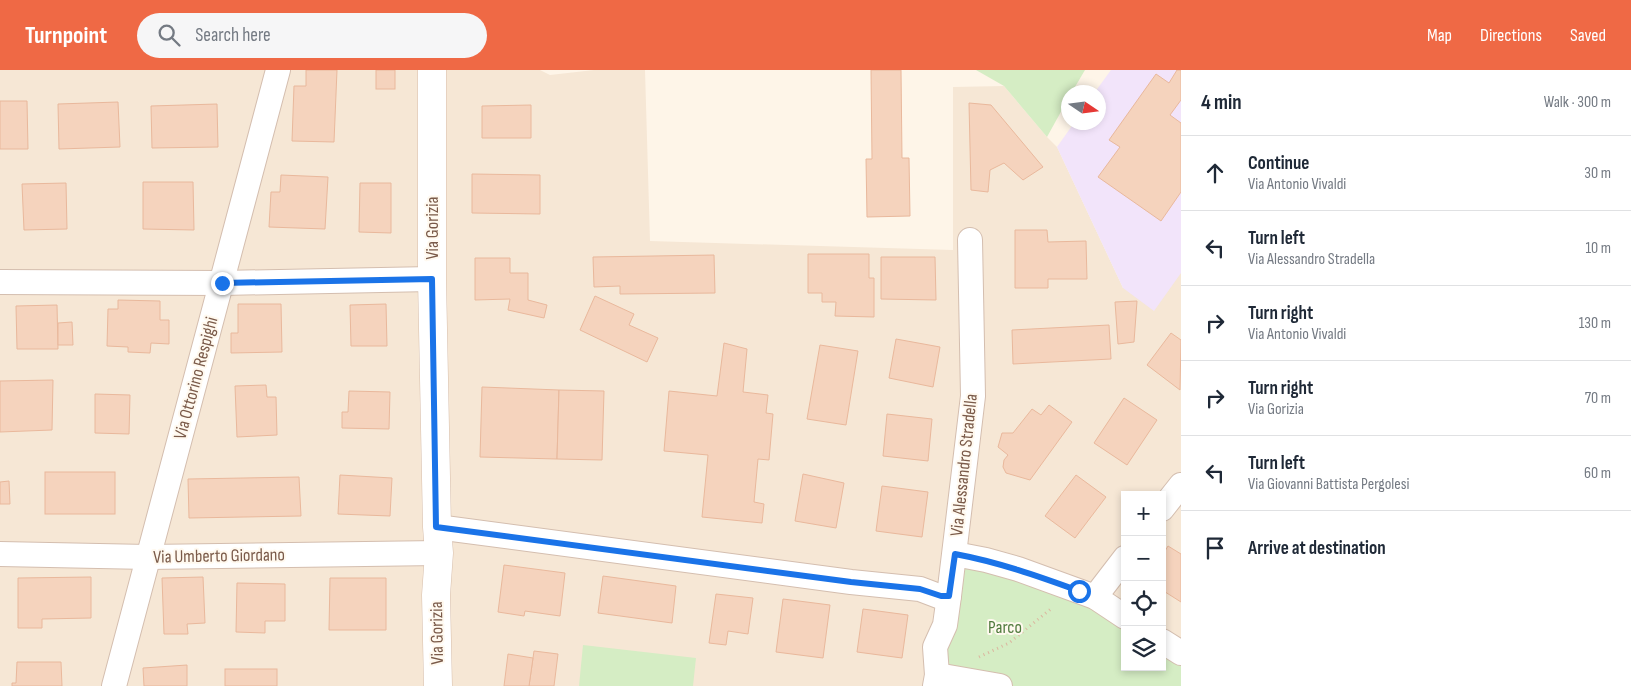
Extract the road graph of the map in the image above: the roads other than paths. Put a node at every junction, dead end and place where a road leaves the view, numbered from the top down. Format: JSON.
{"nodes":[{"id":1,"x":278,"y":70,"type":"edge"},
{"id":2,"x":432,"y":70,"type":"edge"},
{"id":3,"x":970,"y":240,"type":"dead end"},
{"id":4,"x":432,"y":279,"type":"junction"},
{"id":5,"x":0,"y":282,"type":"edge"},
{"id":6,"x":222,"y":283,"type":"junction"},
{"id":7,"x":1181,"y":485,"type":"edge"},
{"id":8,"x":1166,"y":504,"type":"edge"},
{"id":9,"x":438,"y":540,"type":"junction"},
{"id":10,"x":0,"y":554,"type":"edge"},
{"id":11,"x":955,"y":554,"type":"junction"},
{"id":12,"x":148,"y":557,"type":"junction"},
{"id":13,"x":1121,"y":562,"type":"edge"},
{"id":14,"x":1087,"y":594,"type":"junction"},
{"id":15,"x":949,"y":596,"type":"junction"},
{"id":16,"x":1121,"y":615,"type":"edge"},
{"id":17,"x":1166,"y":644,"type":"edge"},
{"id":18,"x":1181,"y":653,"type":"edge"},
{"id":19,"x":936,"y":681,"type":"edge"},
{"id":20,"x":114,"y":686,"type":"edge"},
{"id":21,"x":438,"y":686,"type":"edge"},
{"id":22,"x":1000,"y":686,"type":"edge"}],
"edges":[{"from":1,"to":6,"type":"street","name":"Via Ottorino Respighi"},
{"from":2,"to":4,"type":"main road","name":"Via Gorizia"},
{"from":3,"to":11,"type":"street","name":"Via Alessandro Stradella"},
{"from":4,"to":6,"type":"street"},
{"from":4,"to":9,"type":"main road","name":"Via Gorizia"},
{"from":5,"to":6,"type":"street"},
{"from":6,"to":12,"type":"street","name":"Via Ottorino Respighi"},
{"from":7,"to":8,"type":"street"},
{"from":9,"to":12,"type":"street","name":"Via Umberto Giordano"},
{"from":9,"to":15,"type":"street","name":"Via Umberto Giordano"},
{"from":9,"to":21,"type":"main road","name":"Via Gorizia"},
{"from":10,"to":12,"type":"street","name":"Via Umberto Giordano"},
{"from":11,"to":14,"type":"street"},
{"from":11,"to":15,"type":"street","name":"Via Alessandro Stradella"},
{"from":12,"to":20,"type":"street","name":"Via Ottorino Respighi"},
{"from":13,"to":14,"type":"street"},
{"from":14,"to":16,"type":"street"},
{"from":15,"to":19,"type":"street","name":"Via Alessandro Stradella"},
{"from":17,"to":18,"type":"street"},
{"from":19,"to":22,"type":"street"}]}
